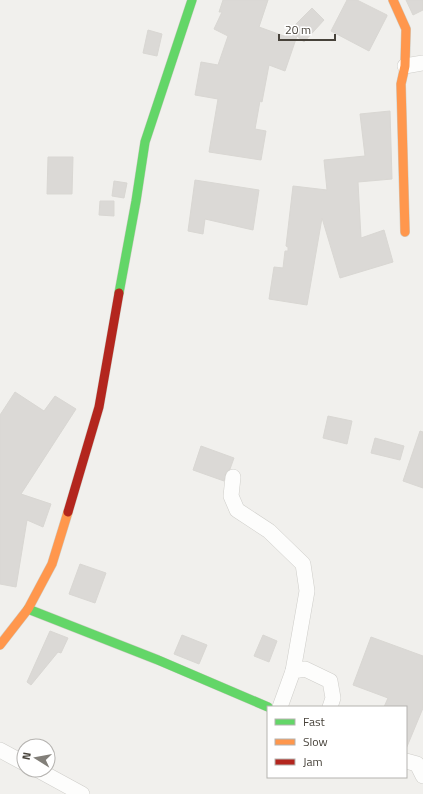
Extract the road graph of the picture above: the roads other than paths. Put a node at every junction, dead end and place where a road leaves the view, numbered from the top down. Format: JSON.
{"nodes":[{"id":1,"x":192,"y":0,"type":"edge"},
{"id":2,"x":393,"y":0,"type":"edge"},
{"id":3,"x":423,"y":62,"type":"edge"},
{"id":4,"x":405,"y":66,"type":"junction"},
{"id":5,"x":405,"y":232,"type":"dead end"},
{"id":6,"x":233,"y":477,"type":"dead end"},
{"id":7,"x":28,"y":609,"type":"junction"},
{"id":8,"x":0,"y":645,"type":"edge"},
{"id":9,"x":293,"y":671,"type":"junction"},
{"id":10,"x":280,"y":706,"type":"edge"},
{"id":11,"x":330,"y":706,"type":"edge"},
{"id":12,"x":267,"y":707,"type":"edge"},
{"id":13,"x":0,"y":750,"type":"edge"},
{"id":14,"x":16,"y":758,"type":"edge"},
{"id":15,"x":53,"y":778,"type":"edge"},
{"id":16,"x":82,"y":794,"type":"edge"}],
"edges":[{"from":1,"to":7,"type":"street"},
{"from":2,"to":4,"type":"street"},
{"from":3,"to":4,"type":"street"},
{"from":4,"to":5,"type":"street"},
{"from":6,"to":9,"type":"street"},
{"from":7,"to":8,"type":"street"},
{"from":7,"to":12,"type":"street"},
{"from":9,"to":10,"type":"street"},
{"from":9,"to":11,"type":"street"},
{"from":13,"to":14,"type":"street"},
{"from":15,"to":16,"type":"street"}]}
